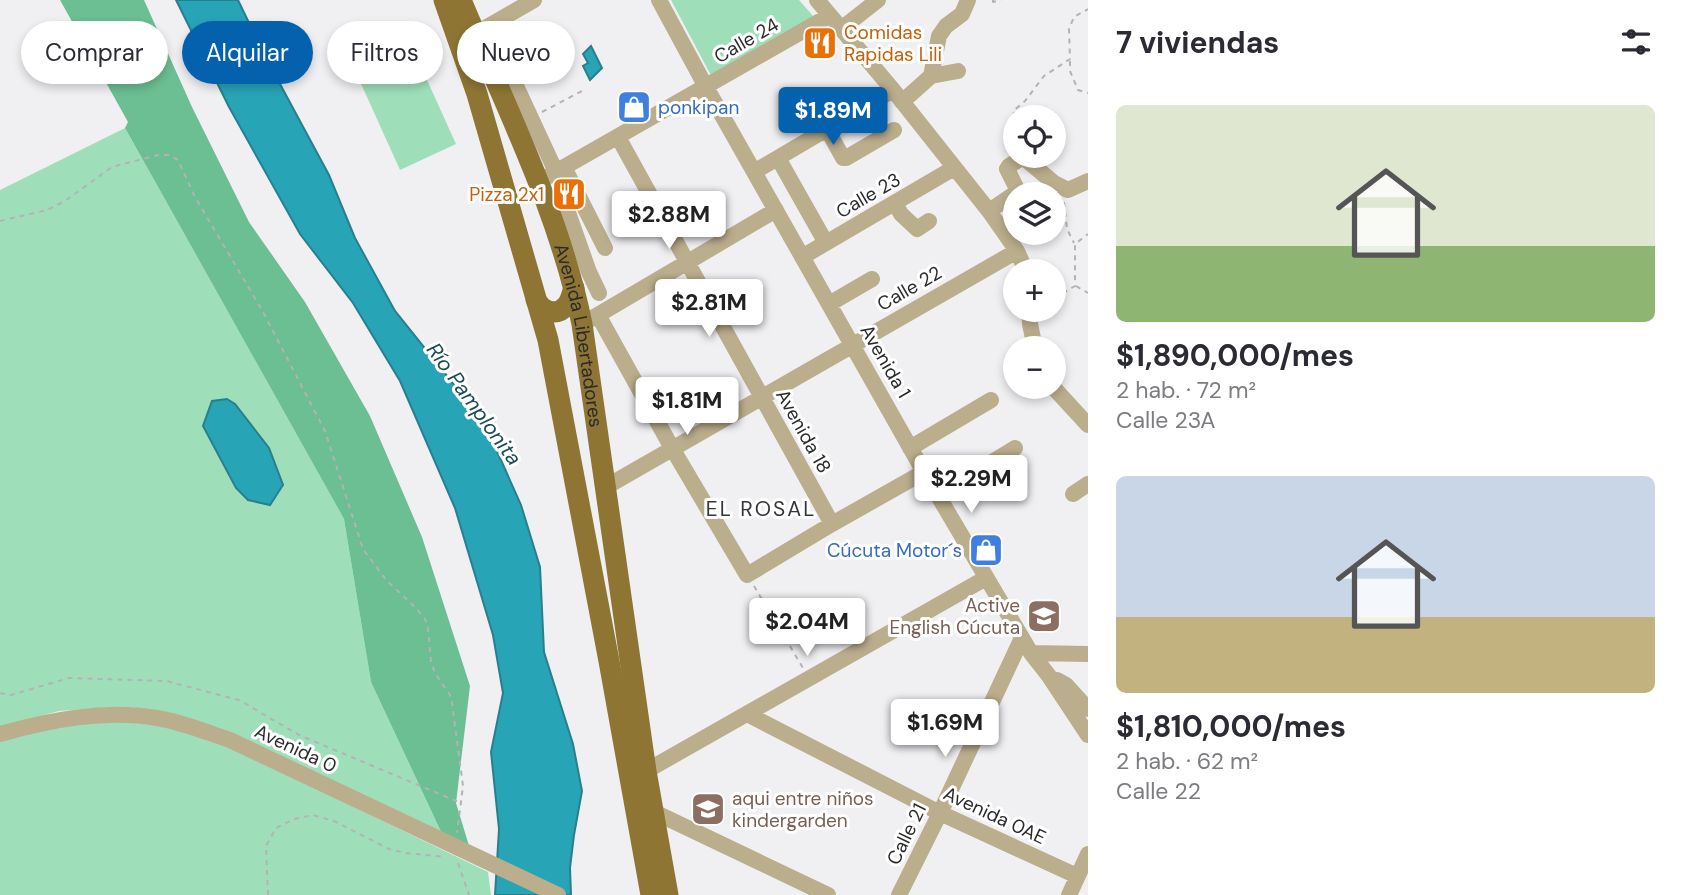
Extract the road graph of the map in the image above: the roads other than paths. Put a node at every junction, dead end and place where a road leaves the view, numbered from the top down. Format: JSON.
{"nodes":[{"id":1,"x":444,"y":0,"type":"edge"},
{"id":2,"x":461,"y":0,"type":"edge"},
{"id":3,"x":534,"y":0,"type":"edge"},
{"id":4,"x":660,"y":0,"type":"edge"},
{"id":5,"x":878,"y":0,"type":"edge"},
{"id":6,"x":968,"y":0,"type":"edge"},
{"id":7,"x":819,"y":1,"type":"edge"},
{"id":8,"x":829,"y":16,"type":"junction"},
{"id":9,"x":470,"y":21,"type":"edge"},
{"id":10,"x":498,"y":21,"type":"edge"},
{"id":11,"x":841,"y":29,"type":"junction"},
{"id":12,"x":958,"y":71,"type":"dead end"},
{"id":13,"x":931,"y":76,"type":"junction"},
{"id":14,"x":503,"y":84,"type":"edge"},
{"id":15,"x":515,"y":84,"type":"edge"},
{"id":16,"x":706,"y":87,"type":"junction"},
{"id":17,"x":897,"y":96,"type":"junction"},
{"id":18,"x":827,"y":130,"type":"junction"},
{"id":19,"x":894,"y":130,"type":"dead end"},
{"id":20,"x":618,"y":137,"type":"junction"},
{"id":21,"x":778,"y":158,"type":"junction"},
{"id":22,"x":954,"y":168,"type":"junction"},
{"id":23,"x":754,"y":172,"type":"junction"},
{"id":24,"x":553,"y":174,"type":"junction"},
{"id":25,"x":789,"y":180,"type":"junction"},
{"id":26,"x":1088,"y":181,"type":"edge"},
{"id":27,"x":577,"y":195,"type":"junction"},
{"id":28,"x":767,"y":195,"type":"junction"},
{"id":29,"x":895,"y":203,"type":"junction"},
{"id":30,"x":776,"y":210,"type":"junction"},
{"id":31,"x":989,"y":211,"type":"junction"},
{"id":32,"x":929,"y":221,"type":"dead end"},
{"id":33,"x":815,"y":225,"type":"junction"},
{"id":34,"x":793,"y":241,"type":"junction"},
{"id":35,"x":826,"y":243,"type":"junction"},
{"id":36,"x":605,"y":248,"type":"dead end"},
{"id":37,"x":1017,"y":251,"type":"junction"},
{"id":38,"x":802,"y":257,"type":"junction"},
{"id":39,"x":1021,"y":259,"type":"edge"},
{"id":40,"x":687,"y":262,"type":"junction"},
{"id":41,"x":872,"y":279,"type":"dead end"},
{"id":42,"x":574,"y":288,"type":"junction"},
{"id":43,"x":600,"y":293,"type":"dead end"},
{"id":44,"x":536,"y":300,"type":"junction"},
{"id":45,"x":829,"y":304,"type":"junction"},
{"id":46,"x":590,"y":320,"type":"junction"},
{"id":47,"x":548,"y":340,"type":"junction"},
{"id":48,"x":852,"y":345,"type":"junction"},
{"id":49,"x":762,"y":397,"type":"junction"},
{"id":50,"x":1064,"y":399,"type":"edge"},
{"id":51,"x":991,"y":400,"type":"dead end"},
{"id":52,"x":1088,"y":424,"type":"edge"},
{"id":53,"x":672,"y":448,"type":"junction"},
{"id":54,"x":911,"y":448,"type":"junction"},
{"id":55,"x":1015,"y":448,"type":"dead end"},
{"id":56,"x":924,"y":472,"type":"junction"},
{"id":57,"x":1088,"y":484,"type":"edge"},
{"id":58,"x":604,"y":488,"type":"junction"},
{"id":59,"x":943,"y":492,"type":"junction"},
{"id":60,"x":1073,"y":494,"type":"dead end"},
{"id":61,"x":832,"y":524,"type":"junction"},
{"id":62,"x":986,"y":578,"type":"junction"},
{"id":63,"x":1022,"y":638,"type":"junction"},
{"id":64,"x":1031,"y":653,"type":"junction"},
{"id":65,"x":1088,"y":654,"type":"edge"},
{"id":66,"x":1049,"y":676,"type":"junction"},
{"id":67,"x":1088,"y":709,"type":"edge"},
{"id":68,"x":747,"y":714,"type":"junction"},
{"id":69,"x":0,"y":734,"type":"edge"},
{"id":70,"x":1088,"y":735,"type":"edge"},
{"id":71,"x":646,"y":771,"type":"junction"},
{"id":72,"x":652,"y":811,"type":"junction"},
{"id":73,"x":940,"y":813,"type":"junction"},
{"id":74,"x":1088,"y":853,"type":"edge"},
{"id":75,"x":1077,"y":876,"type":"junction"},
{"id":76,"x":558,"y":895,"type":"edge"},
{"id":77,"x":650,"y":895,"type":"edge"},
{"id":78,"x":668,"y":895,"type":"edge"},
{"id":79,"x":828,"y":895,"type":"edge"},
{"id":80,"x":899,"y":895,"type":"edge"},
{"id":81,"x":1069,"y":895,"type":"edge"}],
"edges":[{"from":1,"to":44,"type":"main road","name":"Avenida Libertadores"},
{"from":2,"to":9,"type":"main road","name":"Avenida Libertadores"},
{"from":3,"to":10,"type":"street"},
{"from":4,"to":16,"type":"street","name":"Avenida 1"},
{"from":5,"to":11,"type":"street"},
{"from":6,"to":13,"type":"street"},
{"from":7,"to":8,"type":"street"},
{"from":8,"to":11,"type":"street"},
{"from":8,"to":16,"type":"street","name":"Calle 24"},
{"from":11,"to":17,"type":"street"},
{"from":12,"to":13,"type":"street"},
{"from":13,"to":17,"type":"street"},
{"from":14,"to":24,"type":"main road","name":"Avenida Libertadores"},
{"from":15,"to":24,"type":"street"},
{"from":16,"to":20,"type":"street","name":"Calle 24"},
{"from":16,"to":23,"type":"street","name":"Avenida 1"},
{"from":17,"to":18,"type":"street"},
{"from":17,"to":22,"type":"street"},
{"from":18,"to":19,"type":"street"},
{"from":18,"to":21,"type":"street"},
{"from":20,"to":24,"type":"street","name":"Calle 24"},
{"from":20,"to":40,"type":"street","name":"Avenida 18"},
{"from":21,"to":23,"type":"street"},
{"from":21,"to":25,"type":"street"},
{"from":22,"to":29,"type":"street","name":"Calle 23"},
{"from":22,"to":31,"type":"street"},
{"from":23,"to":28,"type":"street","name":"Avenida 1"},
{"from":24,"to":27,"type":"street"},
{"from":24,"to":42,"type":"main road","name":"Avenida Libertadores"},
{"from":25,"to":28,"type":"street"},
{"from":25,"to":33,"type":"street"},
{"from":26,"to":31,"type":"street"},
{"from":27,"to":36,"type":"street"},
{"from":27,"to":43,"type":"street"},
{"from":28,"to":30,"type":"street","name":"Avenida 1"},
{"from":29,"to":32,"type":"street"},
{"from":29,"to":35,"type":"street","name":"Calle 23"},
{"from":30,"to":34,"type":"street","name":"Avenida 1"},
{"from":30,"to":40,"type":"street"},
{"from":31,"to":37,"type":"street"},
{"from":33,"to":34,"type":"street"},
{"from":33,"to":35,"type":"street"},
{"from":34,"to":38,"type":"street","name":"Avenida 1"},
{"from":35,"to":38,"type":"street","name":"Calle 23"},
{"from":37,"to":39,"type":"street"},
{"from":37,"to":48,"type":"street","name":"Calle 22"},
{"from":38,"to":45,"type":"street","name":"Avenida 1"},
{"from":40,"to":46,"type":"street"},
{"from":40,"to":49,"type":"street","name":"Avenida 18"},
{"from":41,"to":45,"type":"street"},
{"from":42,"to":44,"type":"main road"},
{"from":42,"to":46,"type":"main road","name":"Avenida Libertadores"},
{"from":44,"to":47,"type":"main road","name":"Avenida Libertadores"},
{"from":45,"to":48,"type":"street","name":"Avenida 1"},
{"from":46,"to":47,"type":"main road"},
{"from":46,"to":53,"type":"street"},
{"from":46,"to":58,"type":"main road","name":"Avenida Libertadores"},
{"from":47,"to":77,"type":"main road","name":"Avenida Libertadores"},
{"from":48,"to":49,"type":"street","name":"Calle 22"},
{"from":48,"to":54,"type":"street","name":"Avenida 1"},
{"from":49,"to":53,"type":"street","name":"Calle 22"},
{"from":49,"to":61,"type":"street","name":"Avenida 18"},
{"from":50,"to":52,"type":"street"},
{"from":51,"to":54,"type":"street"},
{"from":53,"to":58,"type":"street","name":"Calle 22"},
{"from":53,"to":61,"type":"street"},
{"from":54,"to":56,"type":"street","name":"Avenida 1"},
{"from":55,"to":59,"type":"street"},
{"from":56,"to":59,"type":"street","name":"Avenida 1"},
{"from":56,"to":61,"type":"street"},
{"from":57,"to":60,"type":"street"},
{"from":58,"to":71,"type":"main road","name":"Avenida Libertadores"},
{"from":59,"to":62,"type":"street","name":"Avenida 1"},
{"from":62,"to":63,"type":"street","name":"Avenida 1"},
{"from":62,"to":68,"type":"street"},
{"from":63,"to":64,"type":"street","name":"Avenida 1"},
{"from":63,"to":73,"type":"street","name":"Calle 21"},
{"from":64,"to":65,"type":"street"},
{"from":64,"to":66,"type":"street","name":"Avenida 1"},
{"from":66,"to":67,"type":"street"},
{"from":66,"to":70,"type":"street","name":"Avenida 1"},
{"from":68,"to":71,"type":"street"},
{"from":68,"to":73,"type":"street","name":"Avenida 0AE"},
{"from":69,"to":76,"type":"street","name":"Avenida 0"},
{"from":71,"to":72,"type":"main road","name":"Avenida Libertadores"},
{"from":72,"to":78,"type":"main road","name":"Avenida Libertadores"},
{"from":72,"to":79,"type":"street"},
{"from":73,"to":75,"type":"street","name":"Avenida 0AE"},
{"from":73,"to":80,"type":"street","name":"Calle 21"},
{"from":74,"to":75,"type":"street"},
{"from":75,"to":81,"type":"street"}]}
